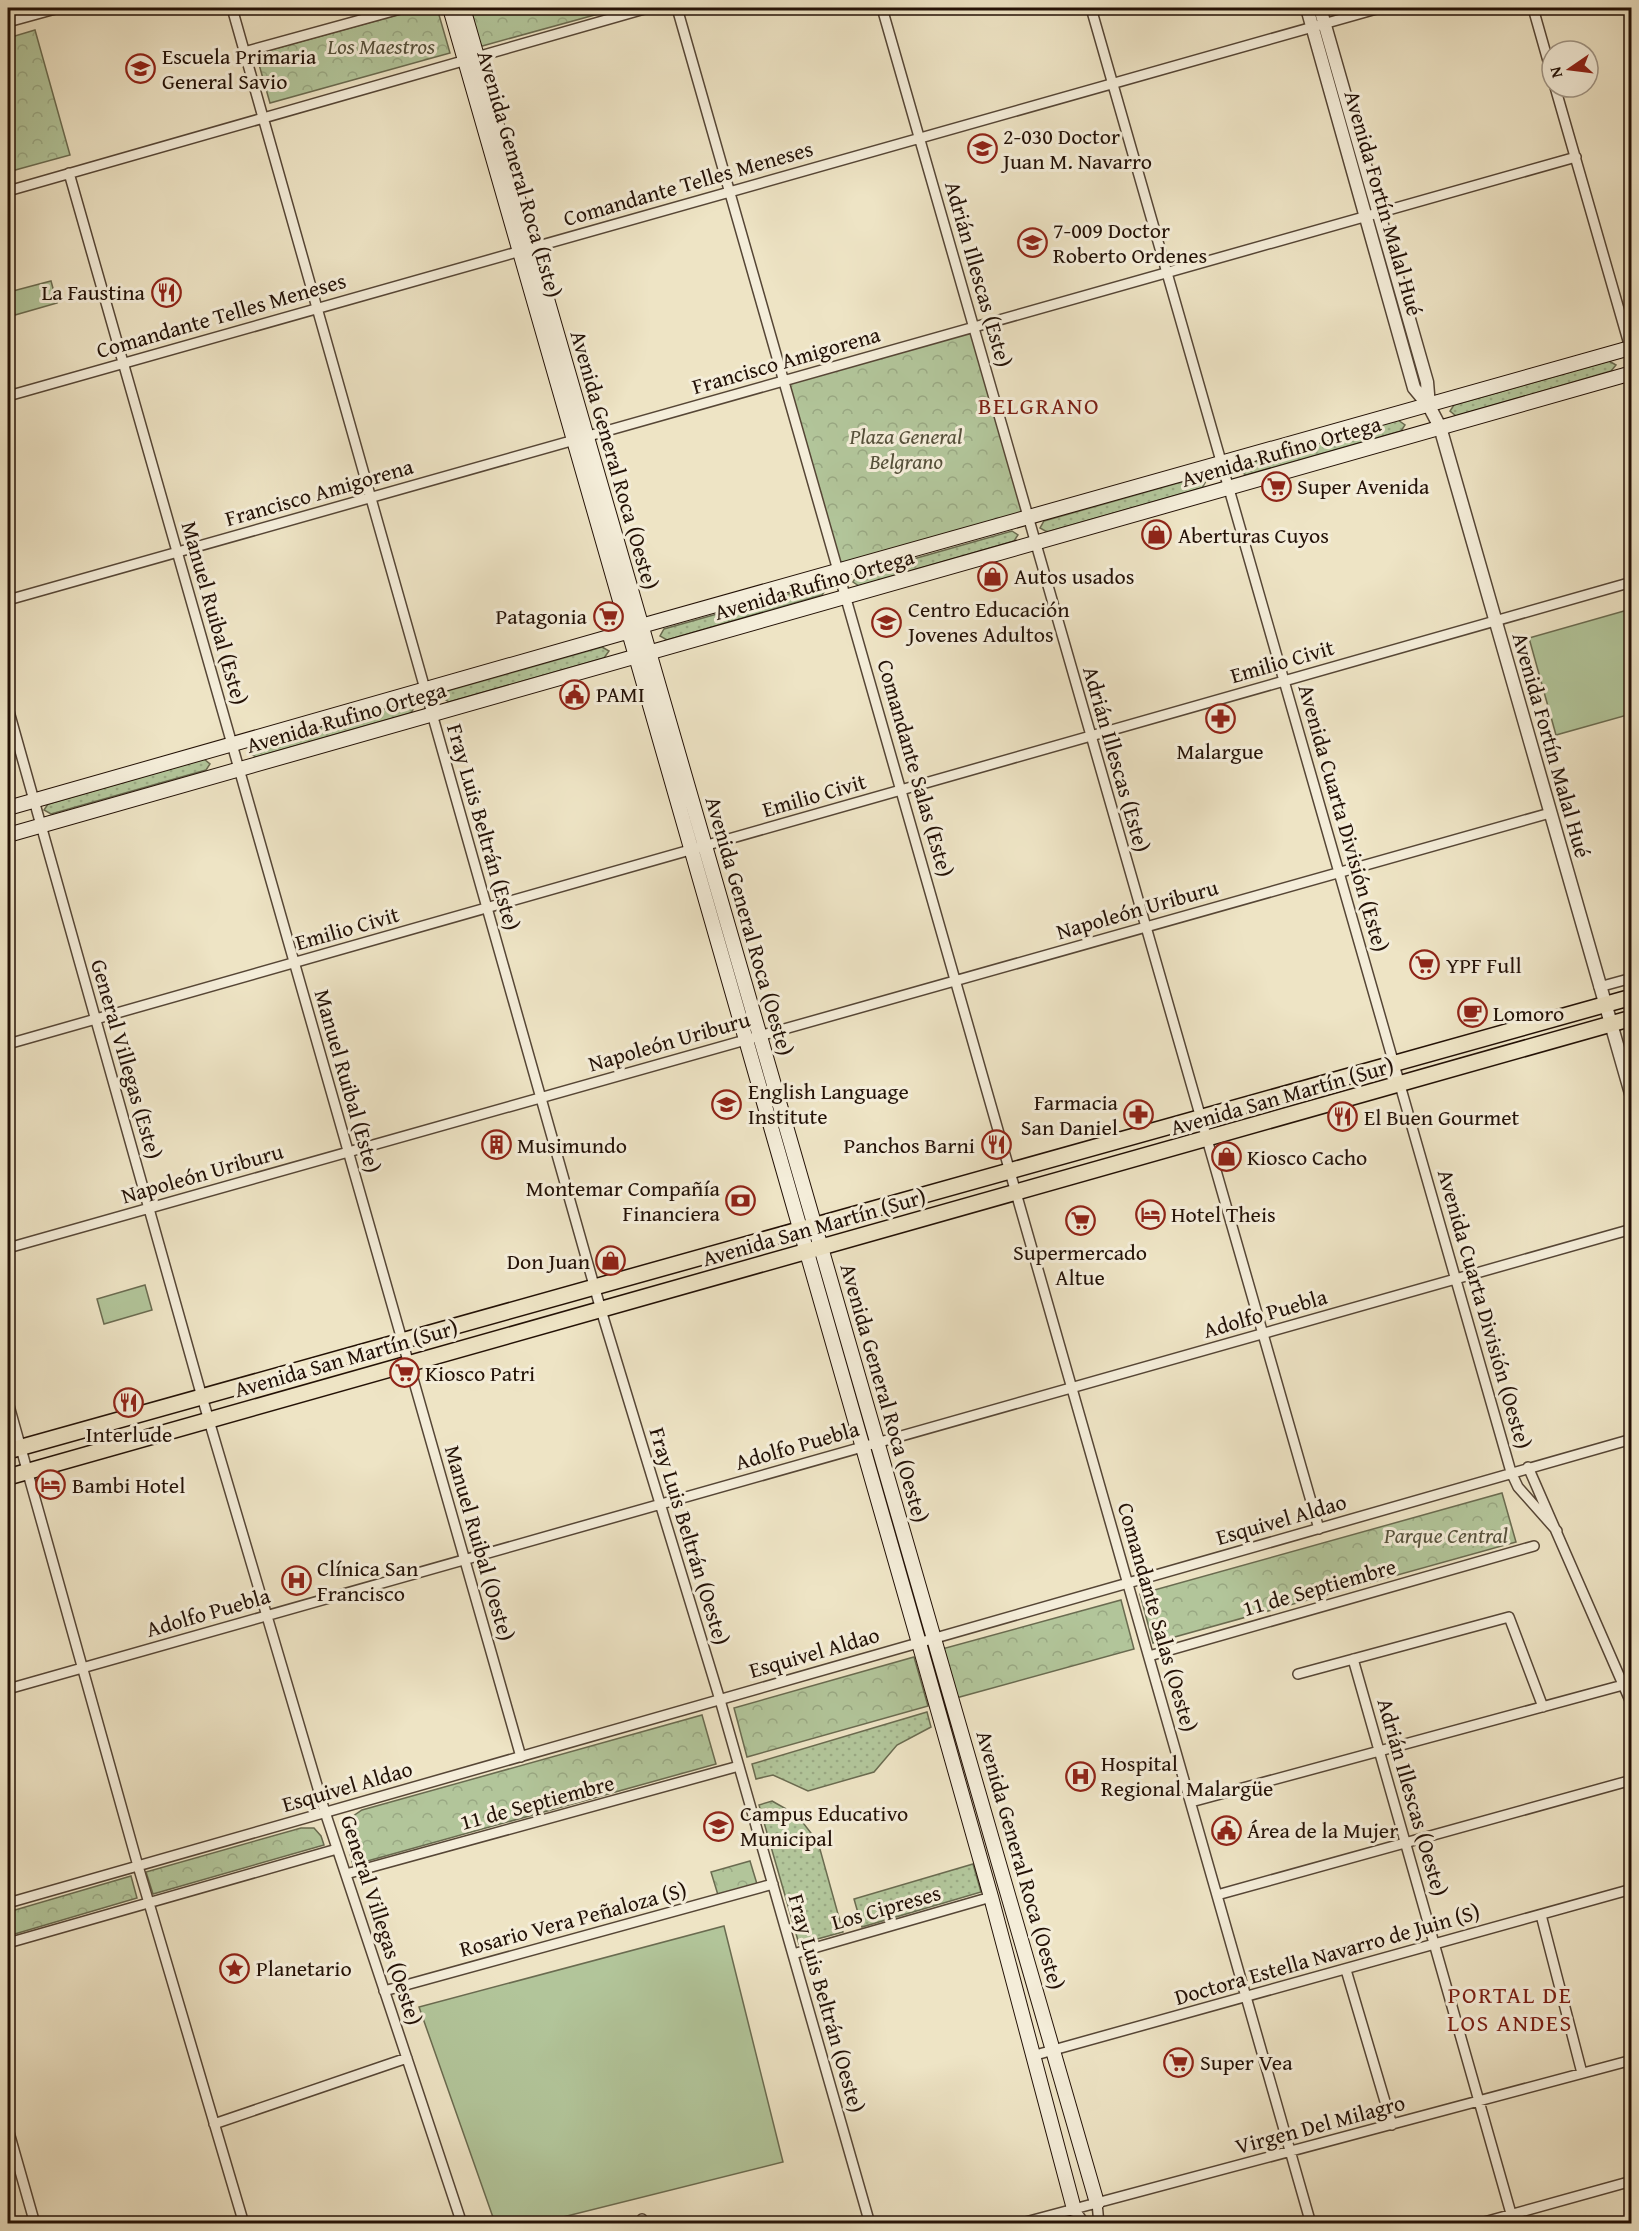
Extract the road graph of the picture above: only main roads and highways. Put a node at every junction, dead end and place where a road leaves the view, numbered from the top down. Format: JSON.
{"nodes":[{"id":1,"x":450,"y":8,"type":"edge"},
{"id":2,"x":463,"y":8,"type":"edge"},
{"id":3,"x":471,"y":58,"type":"junction"},
{"id":4,"x":1631,"y":351,"type":"edge"},
{"id":5,"x":1632,"y":373,"type":"edge"},
{"id":6,"x":635,"y":628,"type":"junction"},
{"id":7,"x":643,"y":654,"type":"junction"},
{"id":8,"x":8,"y":808,"type":"edge"},
{"id":9,"x":8,"y":835,"type":"edge"},
{"id":10,"x":698,"y":848,"type":"junction"},
{"id":11,"x":1632,"y":997,"type":"edge"},
{"id":12,"x":1632,"y":1018,"type":"edge"},
{"id":13,"x":808,"y":1226,"type":"junction"},
{"id":14,"x":815,"y":1250,"type":"junction"},
{"id":15,"x":870,"y":1445,"type":"junction"},
{"id":16,"x":14,"y":1449,"type":"edge"},
{"id":17,"x":8,"y":1477,"type":"edge"},
{"id":18,"x":1097,"y":2203,"type":"road end"},
{"id":19,"x":1074,"y":2209,"type":"road end"}],
"edges":[{"from":1,"to":3,"type":"main road","name":"Avenida General Roca (Este)"},
{"from":2,"to":3,"type":"main road"},
{"from":3,"to":6,"type":"main road","name":"Avenida General Roca (Este)"},
{"from":4,"to":6,"type":"main road","name":"Avenida Rufino Ortega"},
{"from":5,"to":7,"type":"main road","name":"Avenida Rufino Ortega"},
{"from":6,"to":7,"type":"main road","name":"Avenida General Roca (Este)"},
{"from":6,"to":8,"type":"main road","name":"Avenida Rufino Ortega"},
{"from":7,"to":9,"type":"main road","name":"Avenida Rufino Ortega"},
{"from":7,"to":10,"type":"main road","name":"Avenida General Roca (Este)"},
{"from":10,"to":13,"type":"main road","name":"Avenida General Roca (Este)"},
{"from":10,"to":13,"type":"main road","name":"Avenida General Roca (Oeste)"},
{"from":11,"to":13,"type":"highway","name":"Avenida San Martín (Sur)"},
{"from":12,"to":14,"type":"highway","name":"Avenida San Martín (Sur)"},
{"from":13,"to":14,"type":"main road","name":"Avenida General Roca (Oeste)"},
{"from":13,"to":16,"type":"highway","name":"Avenida San Martín (Sur)"},
{"from":14,"to":15,"type":"main road","name":"Avenida General Roca (Oeste)"},
{"from":14,"to":17,"type":"highway","name":"Avenida San Martín (Sur)"},
{"from":15,"to":18,"type":"main road","name":"Avenida General Roca (Oeste)"},
{"from":15,"to":19,"type":"main road","name":"Avenida General Roca (Oeste)"}]}
